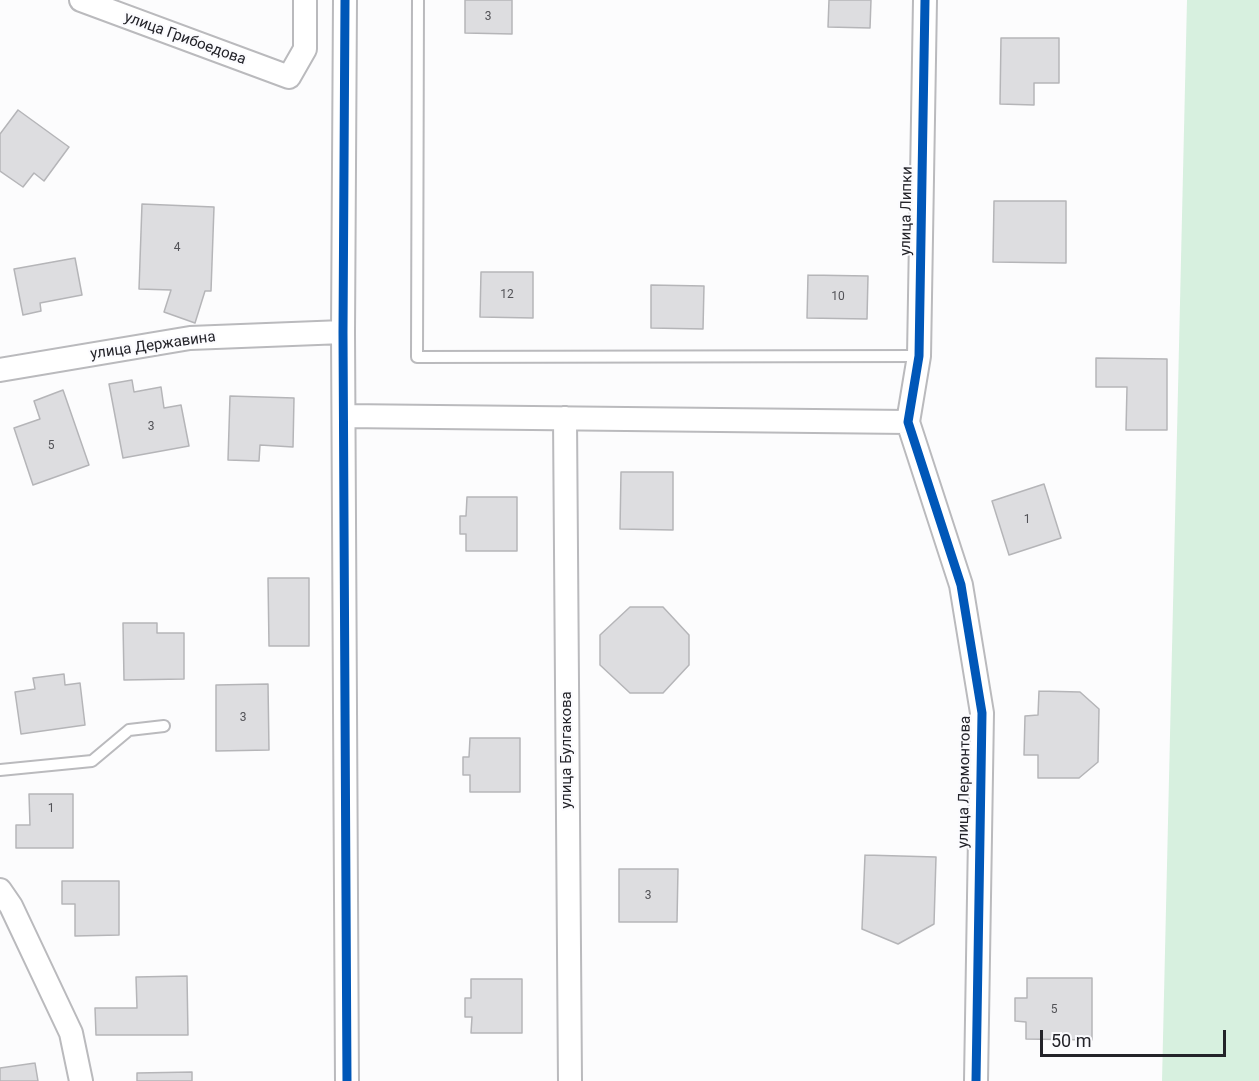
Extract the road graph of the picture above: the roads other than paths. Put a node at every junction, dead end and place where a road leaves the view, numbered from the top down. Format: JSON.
{"nodes":[{"id":1,"x":81,"y":0,"type":"edge"},
{"id":2,"x":305,"y":0,"type":"edge"},
{"id":3,"x":345,"y":0,"type":"edge"},
{"id":4,"x":418,"y":0,"type":"edge"},
{"id":5,"x":925,"y":0,"type":"edge"},
{"id":6,"x":343,"y":332,"type":"junction"},
{"id":7,"x":919,"y":356,"type":"junction"},
{"id":8,"x":0,"y":370,"type":"edge"},
{"id":9,"x":344,"y":416,"type":"junction"},
{"id":10,"x":565,"y":418,"type":"junction"},
{"id":11,"x":908,"y":422,"type":"junction"},
{"id":12,"x":164,"y":726,"type":"dead end"},
{"id":13,"x":0,"y":770,"type":"edge"},
{"id":14,"x":0,"y":891,"type":"edge"},
{"id":15,"x":81,"y":1081,"type":"edge"},
{"id":16,"x":347,"y":1081,"type":"edge"},
{"id":17,"x":570,"y":1081,"type":"edge"},
{"id":18,"x":976,"y":1081,"type":"edge"}],
"edges":[{"from":1,"to":2,"type":"street","name":"улица Грибоедова"},
{"from":3,"to":6,"type":"street"},
{"from":4,"to":7,"type":"lane"},
{"from":5,"to":7,"type":"street","name":"улица Липки"},
{"from":6,"to":8,"type":"street","name":"улица Державина"},
{"from":6,"to":9,"type":"street"},
{"from":7,"to":11,"type":"street","name":"улица Липки"},
{"from":9,"to":10,"type":"street"},
{"from":9,"to":16,"type":"street"},
{"from":10,"to":11,"type":"street"},
{"from":10,"to":17,"type":"street","name":"улица Булгакова"},
{"from":11,"to":18,"type":"street","name":"улица Лермонтова"},
{"from":12,"to":13,"type":"lane"},
{"from":14,"to":15,"type":"street"}]}
